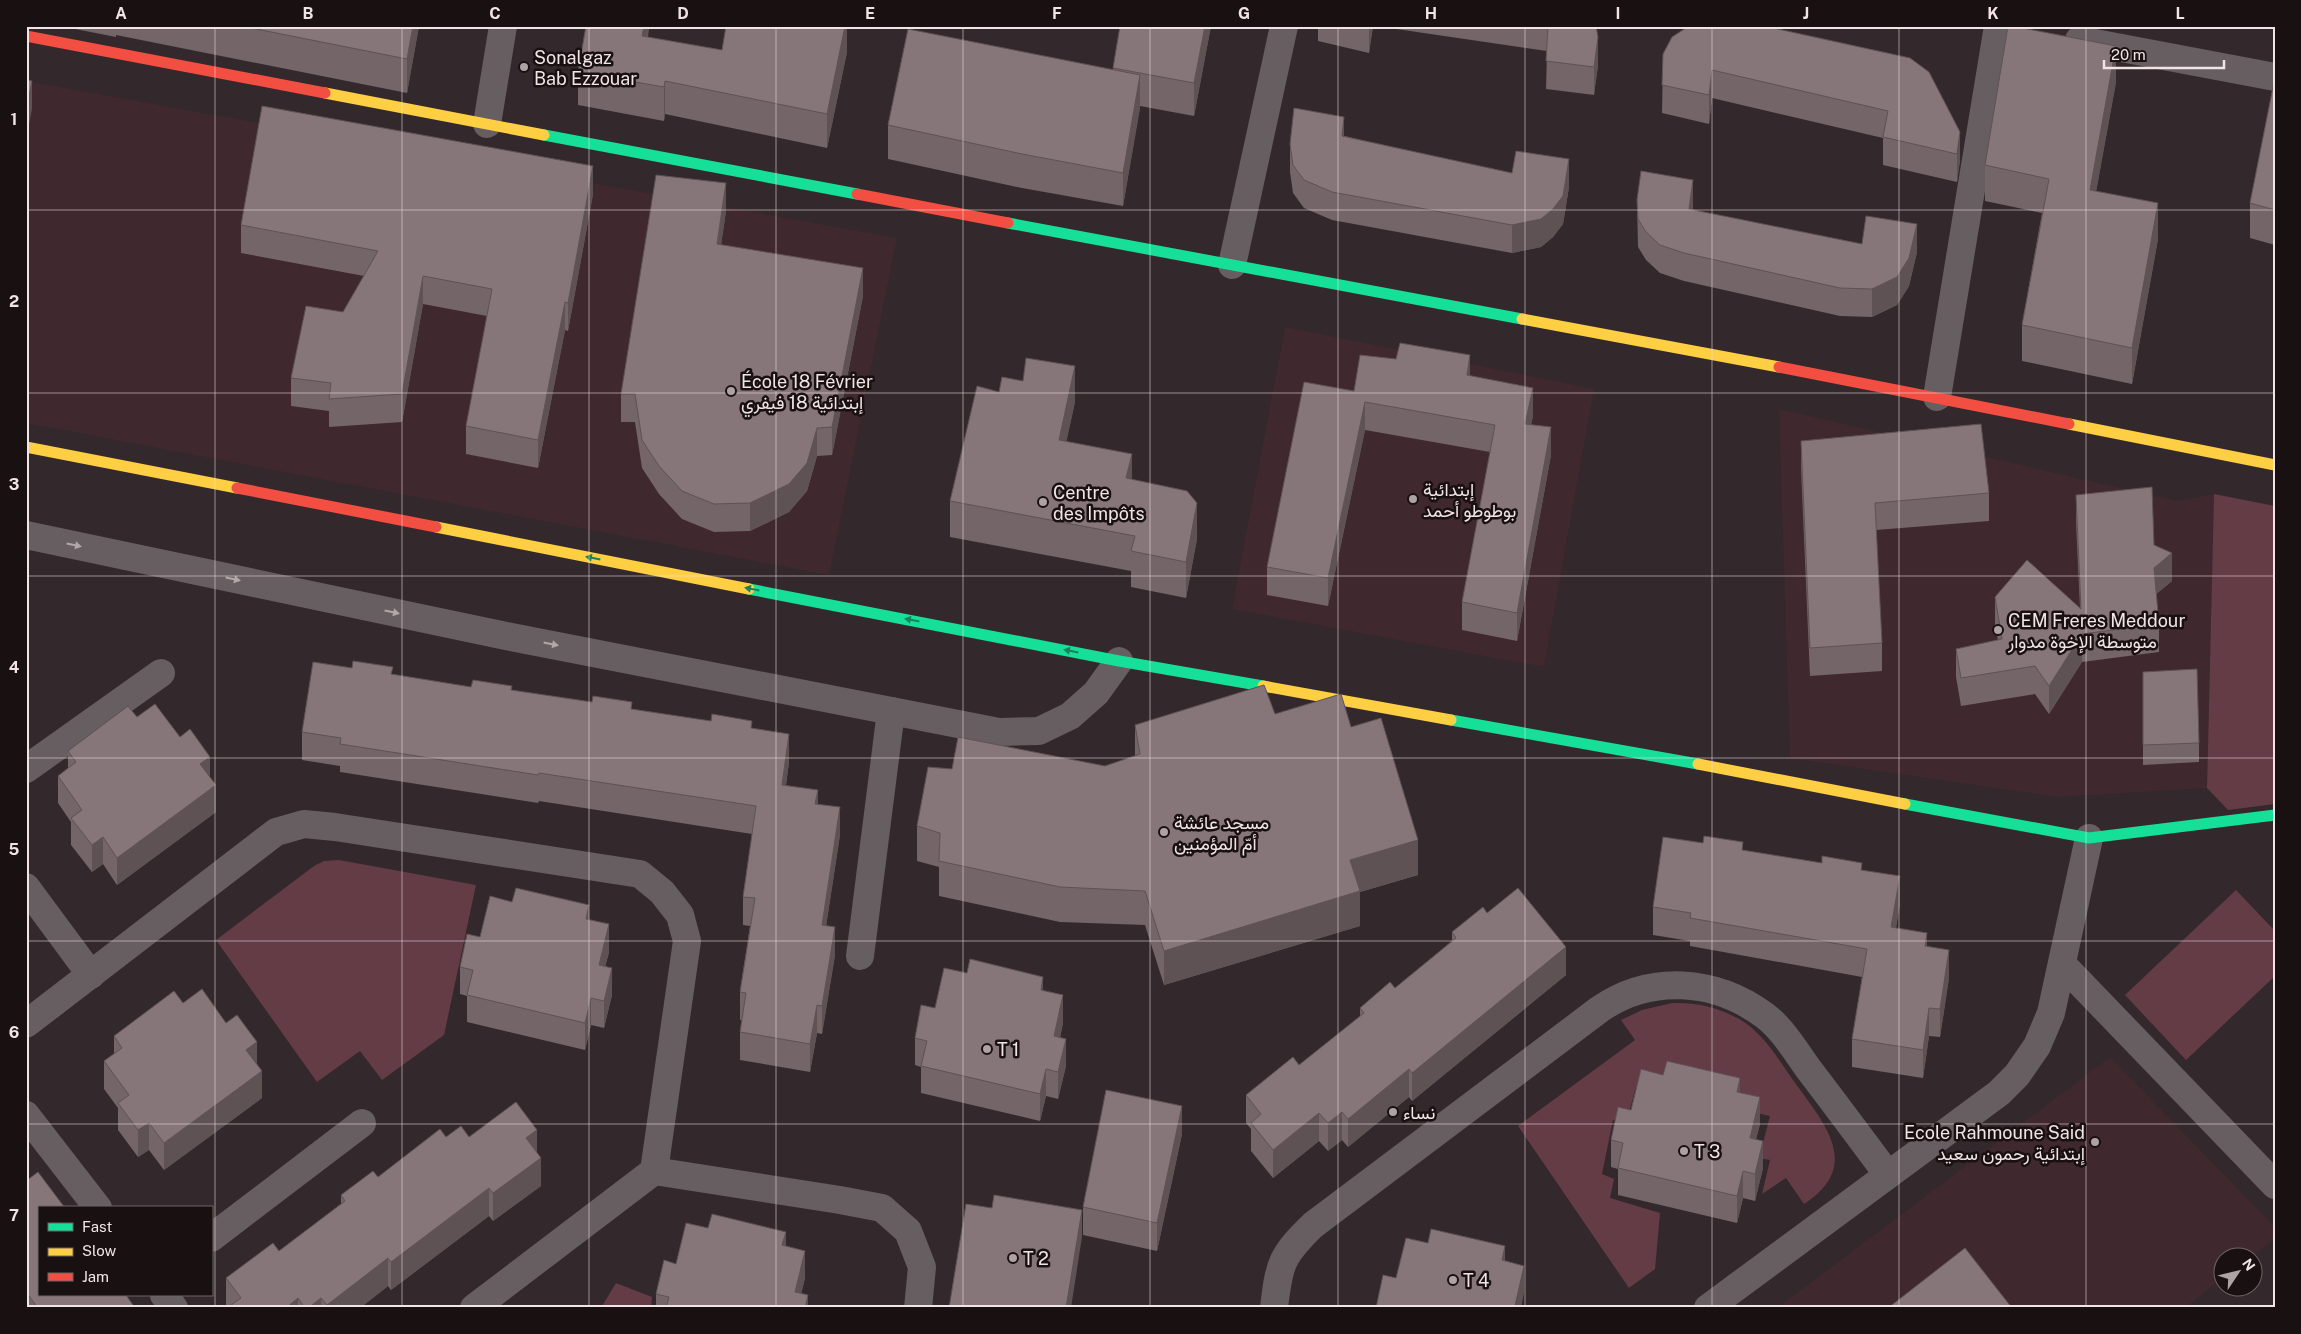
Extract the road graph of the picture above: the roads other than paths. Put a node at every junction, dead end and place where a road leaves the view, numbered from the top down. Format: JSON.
{"nodes":[{"id":1,"x":503,"y":26,"type":"edge"},
{"id":2,"x":1284,"y":26,"type":"edge"},
{"id":3,"x":1998,"y":26,"type":"edge"},
{"id":4,"x":2053,"y":35,"type":"edge"},
{"id":5,"x":26,"y":36,"type":"edge"},
{"id":6,"x":2119,"y":37,"type":"edge"},
{"id":7,"x":2275,"y":76,"type":"edge"},
{"id":8,"x":487,"y":124,"type":"junction"},
{"id":9,"x":1232,"y":265,"type":"junction"},
{"id":10,"x":1937,"y":397,"type":"junction"},
{"id":11,"x":26,"y":447,"type":"edge"},
{"id":12,"x":2275,"y":465,"type":"edge"},
{"id":13,"x":26,"y":535,"type":"edge"},
{"id":14,"x":1119,"y":661,"type":"junction"},
{"id":15,"x":161,"y":673,"type":"dead end"},
{"id":16,"x":891,"y":711,"type":"junction"},
{"id":17,"x":26,"y":768,"type":"edge"},
{"id":18,"x":2275,"y":815,"type":"edge"},
{"id":19,"x":2089,"y":838,"type":"junction"},
{"id":20,"x":26,"y":887,"type":"edge"},
{"id":21,"x":860,"y":956,"type":"dead end"},
{"id":22,"x":2062,"y":964,"type":"junction"},
{"id":23,"x":91,"y":975,"type":"junction"},
{"id":24,"x":26,"y":1024,"type":"edge"},
{"id":25,"x":26,"y":1115,"type":"edge"},
{"id":26,"x":362,"y":1123,"type":"dead end"},
{"id":27,"x":26,"y":1143,"type":"edge"},
{"id":28,"x":57,"y":1152,"type":"junction"},
{"id":29,"x":654,"y":1171,"type":"junction"},
{"id":30,"x":1888,"y":1175,"type":"junction"},
{"id":31,"x":2275,"y":1185,"type":"edge"},
{"id":32,"x":97,"y":1206,"type":"edge"},
{"id":33,"x":212,"y":1237,"type":"edge"},
{"id":34,"x":165,"y":1296,"type":"edge"},
{"id":35,"x":174,"y":1308,"type":"edge"},
{"id":36,"x":474,"y":1308,"type":"edge"},
{"id":37,"x":918,"y":1308,"type":"edge"},
{"id":38,"x":1274,"y":1308,"type":"edge"},
{"id":39,"x":1708,"y":1308,"type":"edge"}],
"edges":[{"from":1,"to":8,"type":"street"},
{"from":2,"to":9,"type":"street"},
{"from":3,"to":10,"type":"street"},
{"from":4,"to":6,"type":"street"},
{"from":5,"to":8,"type":"street"},
{"from":6,"to":7,"type":"street"},
{"from":8,"to":9,"type":"street"},
{"from":9,"to":10,"type":"street"},
{"from":10,"to":12,"type":"street"},
{"from":14,"to":11,"type":"street","one_way":true},
{"from":13,"to":16,"type":"street","one_way":true},
{"from":14,"to":16,"type":"street"},
{"from":14,"to":19,"type":"street"},
{"from":15,"to":17,"type":"street"},
{"from":16,"to":21,"type":"street"},
{"from":18,"to":19,"type":"street"},
{"from":19,"to":22,"type":"street"},
{"from":20,"to":23,"type":"street"},
{"from":22,"to":30,"type":"street"},
{"from":22,"to":31,"type":"street"},
{"from":23,"to":24,"type":"street"},
{"from":23,"to":29,"type":"street"},
{"from":25,"to":28,"type":"street"},
{"from":26,"to":33,"type":"street"},
{"from":27,"to":28,"type":"street"},
{"from":28,"to":32,"type":"street"},
{"from":29,"to":36,"type":"street"},
{"from":29,"to":37,"type":"street"},
{"from":30,"to":38,"type":"street"},
{"from":30,"to":39,"type":"street"},
{"from":34,"to":35,"type":"street"}]}
